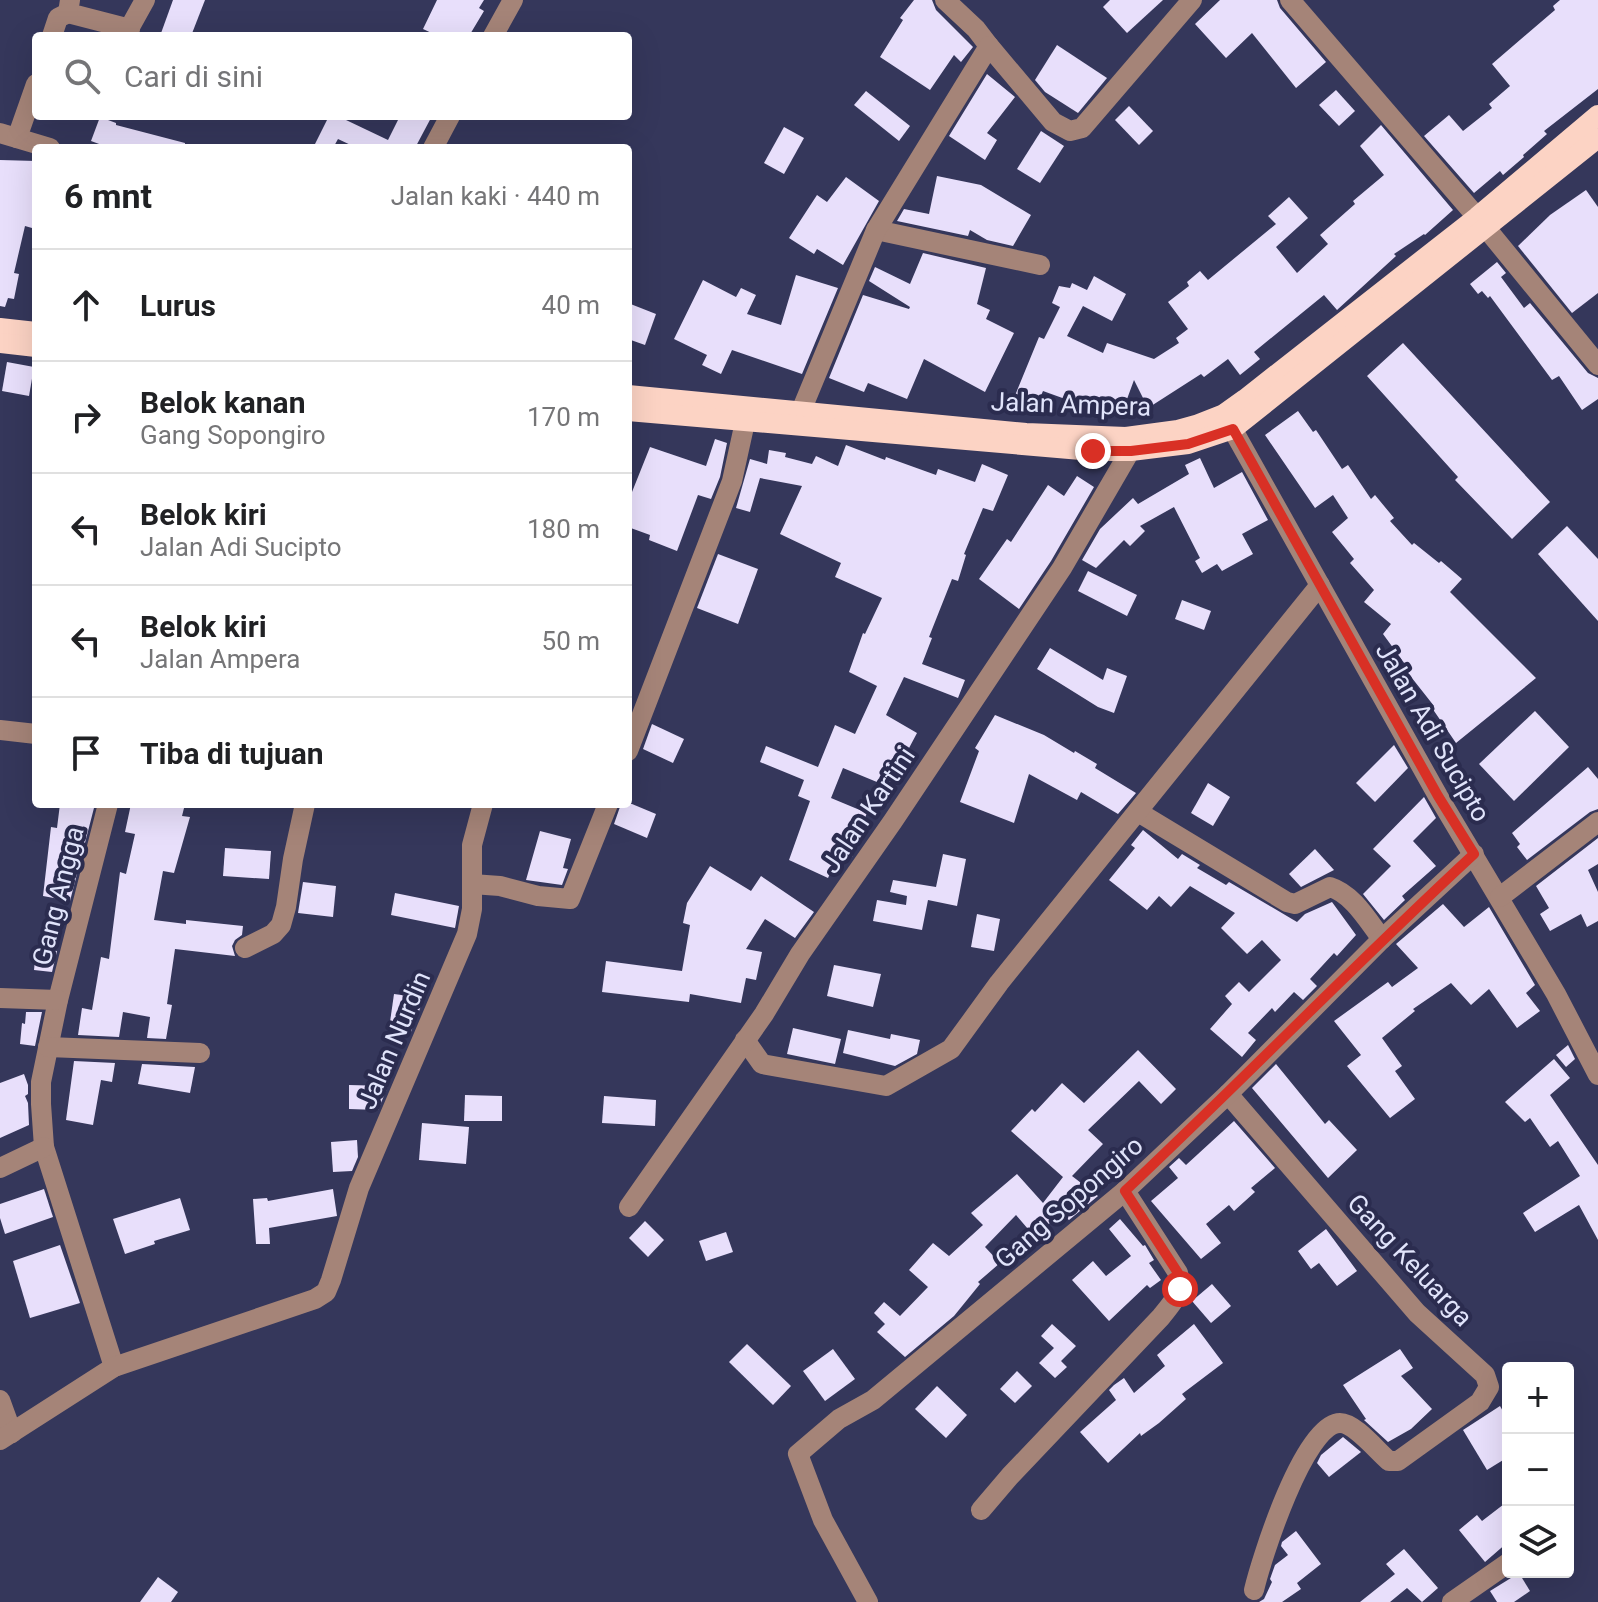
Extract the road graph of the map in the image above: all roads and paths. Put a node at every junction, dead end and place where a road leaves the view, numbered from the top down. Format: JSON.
{"nodes":[{"id":1,"x":145,"y":0,"type":"edge"},
{"id":2,"x":513,"y":0,"type":"edge"},
{"id":3,"x":945,"y":0,"type":"edge"},
{"id":4,"x":1192,"y":0,"type":"edge"},
{"id":5,"x":1290,"y":0,"type":"edge"},
{"id":6,"x":69,"y":6,"type":"edge"},
{"id":7,"x":53,"y":32,"type":"edge"},
{"id":8,"x":125,"y":32,"type":"edge"},
{"id":9,"x":128,"y":32,"type":"edge"},
{"id":10,"x":495,"y":32,"type":"edge"},
{"id":11,"x":989,"y":46,"type":"junction"},
{"id":12,"x":32,"y":92,"type":"edge"},
{"id":13,"x":1598,"y":115,"type":"edge"},
{"id":14,"x":448,"y":120,"type":"edge"},
{"id":15,"x":9,"y":135,"type":"edge"},
{"id":16,"x":1598,"y":138,"type":"edge"},
{"id":17,"x":37,"y":144,"type":"edge"},
{"id":18,"x":435,"y":144,"type":"edge"},
{"id":19,"x":1482,"y":223,"type":"junction"},
{"id":20,"x":876,"y":230,"type":"junction"},
{"id":21,"x":1040,"y":265,"type":"dead end"},
{"id":22,"x":0,"y":328,"type":"edge"},
{"id":23,"x":32,"y":332,"type":"edge"},
{"id":24,"x":0,"y":343,"type":"edge"},
{"id":25,"x":32,"y":347,"type":"edge"},
{"id":26,"x":1598,"y":365,"type":"edge"},
{"id":27,"x":632,"y":406,"type":"edge"},
{"id":28,"x":632,"y":406,"type":"edge"},
{"id":29,"x":801,"y":411,"type":"junction"},
{"id":30,"x":745,"y":422,"type":"junction"},
{"id":31,"x":1228,"y":422,"type":"junction"},
{"id":32,"x":1135,"y":443,"type":"junction"},
{"id":33,"x":1320,"y":585,"type":"junction"},
{"id":34,"x":0,"y":730,"type":"edge"},
{"id":35,"x":32,"y":734,"type":"edge"},
{"id":36,"x":632,"y":741,"type":"edge"},
{"id":37,"x":107,"y":808,"type":"edge"},
{"id":38,"x":304,"y":808,"type":"edge"},
{"id":39,"x":482,"y":808,"type":"edge"},
{"id":40,"x":606,"y":808,"type":"edge"},
{"id":41,"x":1138,"y":812,"type":"junction"},
{"id":42,"x":1598,"y":822,"type":"edge"},
{"id":43,"x":1474,"y":854,"type":"junction"},
{"id":44,"x":472,"y":884,"type":"junction"},
{"id":45,"x":1500,"y":897,"type":"junction"},
{"id":46,"x":1382,"y":939,"type":"junction"},
{"id":47,"x":245,"y":948,"type":"dead end"},
{"id":48,"x":0,"y":998,"type":"edge"},
{"id":49,"x":58,"y":1000,"type":"junction"},
{"id":50,"x":745,"y":1040,"type":"junction"},
{"id":51,"x":48,"y":1047,"type":"junction"},
{"id":52,"x":200,"y":1053,"type":"dead end"},
{"id":53,"x":1598,"y":1075,"type":"edge"},
{"id":54,"x":1228,"y":1094,"type":"junction"},
{"id":55,"x":44,"y":1147,"type":"junction"},
{"id":56,"x":0,"y":1168,"type":"edge"},
{"id":57,"x":1125,"y":1191,"type":"junction"},
{"id":58,"x":629,"y":1207,"type":"dead end"},
{"id":59,"x":114,"y":1367,"type":"junction"},
{"id":60,"x":0,"y":1400,"type":"edge"},
{"id":61,"x":6,"y":1436,"type":"edge"},
{"id":62,"x":981,"y":1510,"type":"dead end"},
{"id":63,"x":1502,"y":1568,"type":"edge"},
{"id":64,"x":1254,"y":1590,"type":"dead end"},
{"id":65,"x":1464,"y":1599,"type":"edge"},
{"id":66,"x":868,"y":1602,"type":"edge"}],
"edges":[{"from":1,"to":9,"type":"street"},
{"from":2,"to":10,"type":"street"},
{"from":3,"to":11,"type":"street"},
{"from":4,"to":11,"type":"street"},
{"from":5,"to":19,"type":"street"},
{"from":6,"to":7,"type":"street"},
{"from":6,"to":8,"type":"street"},
{"from":11,"to":20,"type":"street"},
{"from":12,"to":15,"type":"street"},
{"from":13,"to":19,"type":"main road","name":"Jalan Ampera"},
{"from":14,"to":18,"type":"street"},
{"from":15,"to":17,"type":"street"},
{"from":16,"to":19,"type":"main road","name":"Jalan Ampera"},
{"from":19,"to":26,"type":"street"},
{"from":19,"to":31,"type":"main road","name":"Jalan Ampera"},
{"from":20,"to":21,"type":"street"},
{"from":20,"to":29,"type":"street"},
{"from":22,"to":23,"type":"main road"},
{"from":24,"to":25,"type":"main road"},
{"from":27,"to":29,"type":"main road","name":"Jalan Ampera"},
{"from":28,"to":30,"type":"main road","name":"Jalan Ampera"},
{"from":29,"to":32,"type":"main road","name":"Jalan Ampera"},
{"from":30,"to":32,"type":"main road","name":"Jalan Ampera"},
{"from":30,"to":36,"type":"street"},
{"from":31,"to":32,"type":"main road","name":"Jalan Ampera"},
{"from":31,"to":33,"type":"street","name":"Jalan Adi Sucipto"},
{"from":32,"to":50,"type":"street","name":"Jalan Kartini"},
{"from":33,"to":41,"type":"street"},
{"from":33,"to":43,"type":"street","name":"Jalan Adi Sucipto"},
{"from":34,"to":35,"type":"street"},
{"from":37,"to":49,"type":"street","name":"Gang Angga"},
{"from":38,"to":47,"type":"street"},
{"from":39,"to":44,"type":"street","name":"Jalan Nurdin"},
{"from":40,"to":44,"type":"street"},
{"from":41,"to":46,"type":"street"},
{"from":41,"to":50,"type":"street"},
{"from":42,"to":45,"type":"street"},
{"from":43,"to":45,"type":"street","name":"Jalan Adi Sucipto"},
{"from":43,"to":46,"type":"street","name":"Gang Sopongiro"},
{"from":44,"to":59,"type":"street","name":"Jalan Nurdin"},
{"from":45,"to":53,"type":"street","name":"Jalan Adi Sucipto"},
{"from":46,"to":54,"type":"street","name":"Gang Sopongiro"},
{"from":48,"to":49,"type":"street"},
{"from":49,"to":51,"type":"street","name":"Gang Angga"},
{"from":50,"to":58,"type":"street","name":"Jalan Kartini"},
{"from":51,"to":52,"type":"street"},
{"from":51,"to":55,"type":"street","name":"Gang Angga"},
{"from":54,"to":57,"type":"street","name":"Gang Sopongiro"},
{"from":54,"to":64,"type":"street","name":"Gang Keluarga"},
{"from":55,"to":56,"type":"street"},
{"from":55,"to":59,"type":"street","name":"Gang Angga"},
{"from":57,"to":62,"type":"street"},
{"from":57,"to":66,"type":"street","name":"Gang Sopongiro"},
{"from":59,"to":61,"type":"street"},
{"from":60,"to":61,"type":"street"},
{"from":63,"to":65,"type":"street"}]}
